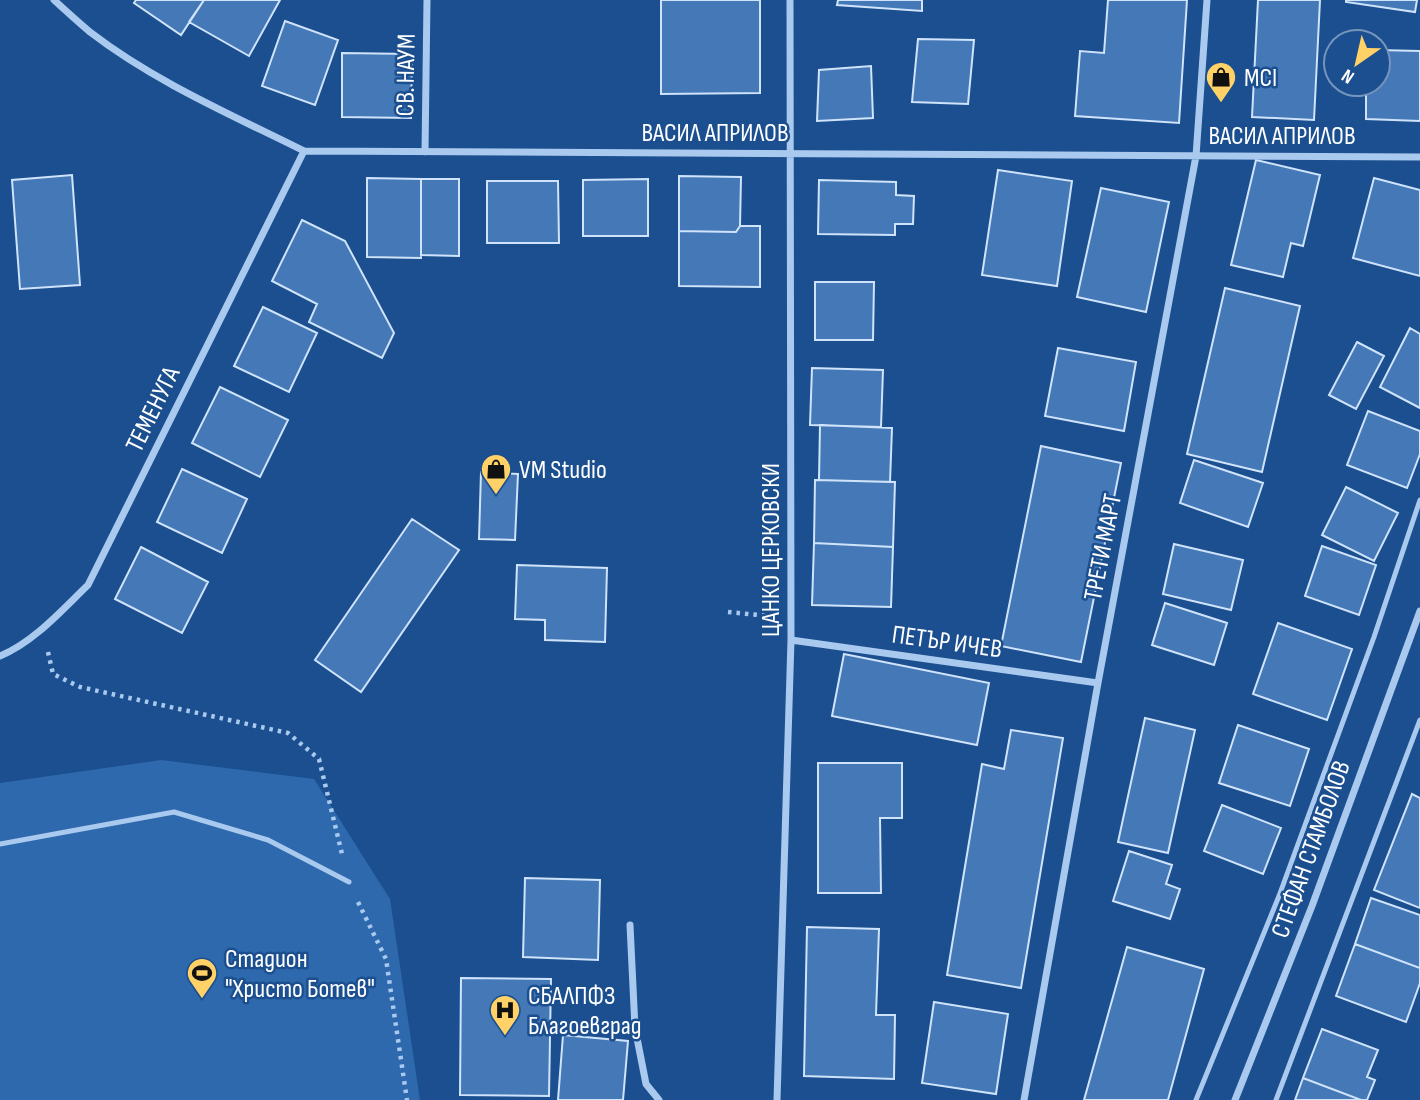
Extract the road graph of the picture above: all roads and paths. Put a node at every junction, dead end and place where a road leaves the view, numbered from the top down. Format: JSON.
{"nodes":[{"id":1,"x":54,"y":0,"type":"edge"},
{"id":2,"x":427,"y":0,"type":"edge"},
{"id":3,"x":790,"y":0,"type":"edge"},
{"id":4,"x":1207,"y":0,"type":"edge"},
{"id":5,"x":304,"y":151,"type":"junction"},
{"id":6,"x":425,"y":152,"type":"junction"},
{"id":7,"x":791,"y":154,"type":"junction"},
{"id":8,"x":1196,"y":156,"type":"junction"},
{"id":9,"x":1420,"y":157,"type":"edge"},
{"id":10,"x":1420,"y":500,"type":"edge"},
{"id":11,"x":1420,"y":611,"type":"edge"},
{"id":12,"x":728,"y":612,"type":"dead end"},
{"id":13,"x":791,"y":619,"type":"junction"},
{"id":14,"x":791,"y":640,"type":"junction"},
{"id":15,"x":48,"y":651,"type":"dead end"},
{"id":16,"x":0,"y":656,"type":"edge"},
{"id":17,"x":1098,"y":683,"type":"junction"},
{"id":18,"x":1420,"y":720,"type":"edge"},
{"id":19,"x":0,"y":844,"type":"edge"},
{"id":20,"x":349,"y":882,"type":"junction"},
{"id":21,"x":630,"y":925,"type":"dead end"},
{"id":22,"x":407,"y":1100,"type":"edge"},
{"id":23,"x":659,"y":1100,"type":"edge"},
{"id":24,"x":777,"y":1100,"type":"edge"},
{"id":25,"x":1024,"y":1100,"type":"edge"},
{"id":26,"x":1196,"y":1100,"type":"edge"},
{"id":27,"x":1235,"y":1100,"type":"edge"},
{"id":28,"x":1276,"y":1100,"type":"edge"}],
"edges":[{"from":1,"to":5,"type":"street","name":"ВАСИЛ АПРИЛОВ"},
{"from":2,"to":6,"type":"street","name":"СВ. НАУМ"},
{"from":3,"to":7,"type":"street","name":"ЦАНКО ЦЕРКОВСКИ"},
{"from":4,"to":8,"type":"street","name":"ТРЕТИ МАРТ"},
{"from":5,"to":6,"type":"street","name":"ВАСИЛ АПРИЛОВ"},
{"from":5,"to":16,"type":"street","name":"ТЕМЕНУГА"},
{"from":6,"to":7,"type":"street","name":"ВАСИЛ АПРИЛОВ"},
{"from":7,"to":8,"type":"street","name":"ВАСИЛ АПРИЛОВ"},
{"from":7,"to":13,"type":"street","name":"ЦАНКО ЦЕРКОВСКИ"},
{"from":8,"to":9,"type":"street","name":"ВАСИЛ АПРИЛОВ"},
{"from":8,"to":17,"type":"street","name":"ТРЕТИ МАРТ"},
{"from":10,"to":26,"type":"lane"},
{"from":11,"to":27,"type":"street","name":"СТЕФАН СТАМБОЛОВ"},
{"from":12,"to":13,"type":"path"},
{"from":13,"to":14,"type":"street","name":"ЦАНКО ЦЕРКОВСКИ"},
{"from":14,"to":17,"type":"street","name":"ПЕТЪР ИЧЕВ"},
{"from":14,"to":24,"type":"street","name":"ЦАНКО ЦЕРКОВСКИ"},
{"from":15,"to":20,"type":"path"},
{"from":17,"to":25,"type":"street","name":"ТРЕТИ МАРТ"},
{"from":18,"to":28,"type":"lane"},
{"from":19,"to":20,"type":"lane"},
{"from":20,"to":22,"type":"path"},
{"from":21,"to":23,"type":"street"}]}
